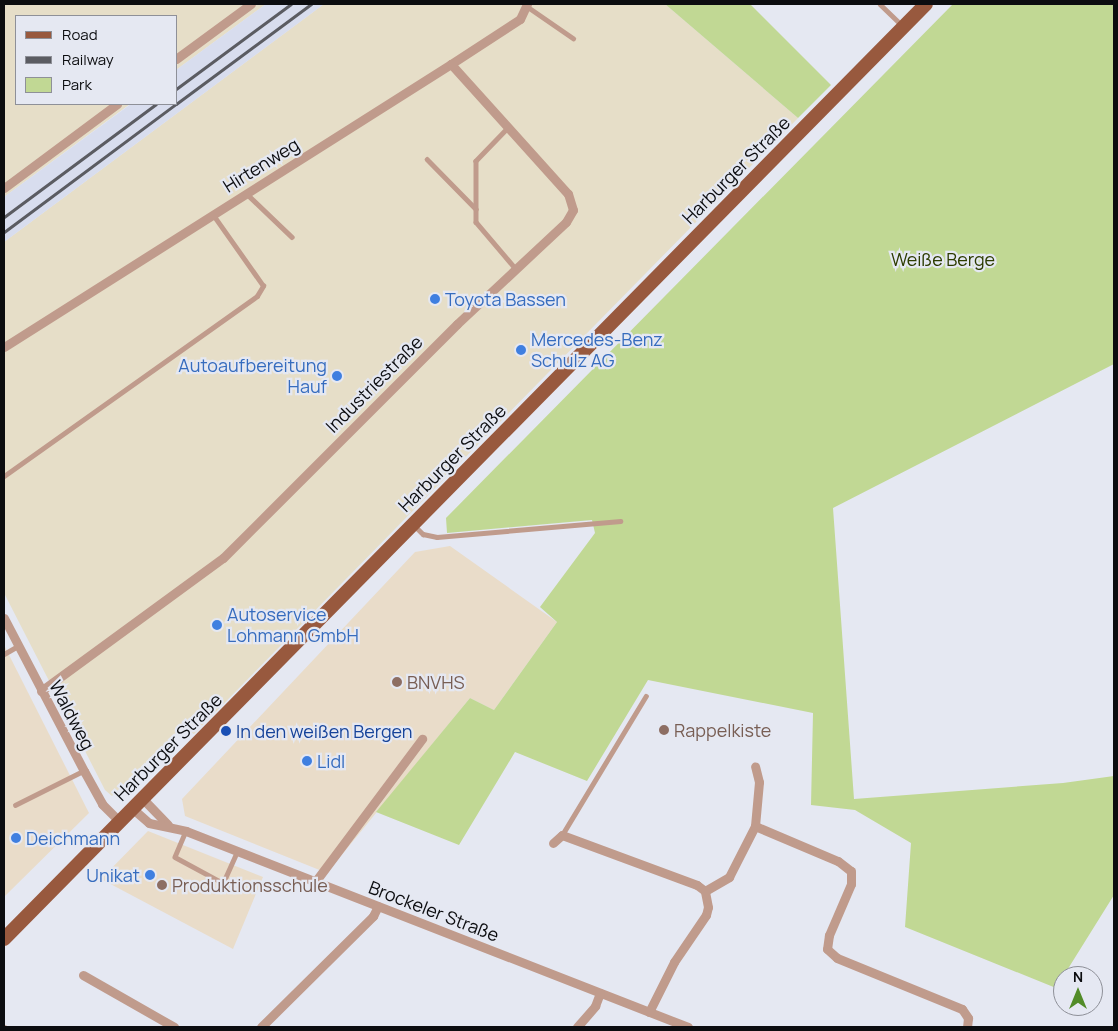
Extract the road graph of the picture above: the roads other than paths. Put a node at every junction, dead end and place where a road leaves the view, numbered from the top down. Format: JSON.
{"nodes":[{"id":1,"x":251,"y":4,"type":"edge"},
{"id":2,"x":880,"y":4,"type":"edge"},
{"id":3,"x":926,"y":4,"type":"edge"},
{"id":4,"x":528,"y":6,"type":"edge"},
{"id":5,"x":904,"y":27,"type":"junction"},
{"id":6,"x":573,"y":38,"type":"dead end"},
{"id":7,"x":178,"y":58,"type":"edge"},
{"id":8,"x":451,"y":64,"type":"junction"},
{"id":9,"x":116,"y":105,"type":"edge"},
{"id":10,"x":508,"y":128,"type":"junction"},
{"id":11,"x":427,"y":159,"type":"dead end"},
{"id":12,"x":4,"y":188,"type":"edge"},
{"id":13,"x":247,"y":194,"type":"junction"},
{"id":14,"x":476,"y":209,"type":"junction"},
{"id":15,"x":213,"y":215,"type":"junction"},
{"id":16,"x":292,"y":237,"type":"dead end"},
{"id":17,"x":516,"y":269,"type":"junction"},
{"id":18,"x":4,"y":347,"type":"edge"},
{"id":19,"x":4,"y":476,"type":"edge"},
{"id":20,"x":620,"y":521,"type":"dead end"},
{"id":21,"x":413,"y":525,"type":"junction"},
{"id":22,"x":4,"y":618,"type":"edge"},
{"id":23,"x":18,"y":646,"type":"junction"},
{"id":24,"x":4,"y":654,"type":"edge"},
{"id":25,"x":41,"y":691,"type":"junction"},
{"id":26,"x":646,"y":696,"type":"dead end"},
{"id":27,"x":422,"y":739,"type":"dead end"},
{"id":28,"x":755,"y":766,"type":"dead end"},
{"id":29,"x":84,"y":771,"type":"junction"},
{"id":30,"x":143,"y":799,"type":"junction"},
{"id":31,"x":15,"y":805,"type":"dead end"},
{"id":32,"x":132,"y":809,"type":"junction"},
{"id":33,"x":120,"y":822,"type":"junction"},
{"id":34,"x":168,"y":825,"type":"junction"},
{"id":35,"x":755,"y":826,"type":"junction"},
{"id":36,"x":186,"y":832,"type":"junction"},
{"id":37,"x":562,"y":835,"type":"junction"},
{"id":38,"x":553,"y":843,"type":"dead end"},
{"id":39,"x":237,"y":852,"type":"junction"},
{"id":40,"x":315,"y":882,"type":"junction"},
{"id":41,"x":705,"y":891,"type":"junction"},
{"id":42,"x":378,"y":906,"type":"junction"},
{"id":43,"x":4,"y":939,"type":"edge"},
{"id":44,"x":83,"y":975,"type":"dead end"},
{"id":45,"x":600,"y":993,"type":"junction"},
{"id":46,"x":649,"y":1012,"type":"junction"},
{"id":47,"x":664,"y":1018,"type":"junction"},
{"id":48,"x":174,"y":1027,"type":"edge"},
{"id":49,"x":261,"y":1027,"type":"edge"},
{"id":50,"x":577,"y":1027,"type":"edge"},
{"id":51,"x":661,"y":1027,"type":"edge"},
{"id":52,"x":688,"y":1027,"type":"edge"},
{"id":53,"x":967,"y":1027,"type":"edge"}],
"edges":[{"from":1,"to":7,"type":"street"},
{"from":2,"to":5,"type":"lane"},
{"from":3,"to":5,"type":"main road","name":"Harburger Straße"},
{"from":4,"to":6,"type":"lane"},
{"from":4,"to":8,"type":"street","name":"Hirtenweg"},
{"from":5,"to":21,"type":"main road","name":"Harburger Straße"},
{"from":8,"to":10,"type":"street","name":"Industriestraße"},
{"from":8,"to":13,"type":"street","name":"Hirtenweg"},
{"from":9,"to":12,"type":"street"},
{"from":10,"to":14,"type":"lane"},
{"from":10,"to":17,"type":"street","name":"Industriestraße"},
{"from":11,"to":14,"type":"lane"},
{"from":13,"to":15,"type":"street","name":"Hirtenweg"},
{"from":13,"to":16,"type":"lane"},
{"from":14,"to":17,"type":"lane"},
{"from":15,"to":18,"type":"street","name":"Hirtenweg"},
{"from":15,"to":19,"type":"lane"},
{"from":17,"to":25,"type":"street","name":"Industriestraße"},
{"from":20,"to":21,"type":"lane"},
{"from":21,"to":30,"type":"main road","name":"Harburger Straße"},
{"from":22,"to":23,"type":"street","name":"Waldweg"},
{"from":23,"to":24,"type":"lane"},
{"from":23,"to":25,"type":"street","name":"Waldweg"},
{"from":25,"to":29,"type":"street","name":"Waldweg"},
{"from":26,"to":37,"type":"lane"},
{"from":27,"to":40,"type":"street"},
{"from":28,"to":35,"type":"street"},
{"from":29,"to":31,"type":"lane"},
{"from":29,"to":33,"type":"street","name":"Waldweg"},
{"from":30,"to":32,"type":"main road","name":"Harburger Straße"},
{"from":30,"to":34,"type":"street","name":"Brockeler Straße"},
{"from":32,"to":33,"type":"main road","name":"Harburger Straße"},
{"from":32,"to":34,"type":"street","name":"Brockeler Straße"},
{"from":33,"to":43,"type":"main road","name":"Harburger Straße"},
{"from":34,"to":36,"type":"street","name":"Brockeler Straße"},
{"from":35,"to":41,"type":"street"},
{"from":35,"to":53,"type":"street"},
{"from":36,"to":39,"type":"street","name":"Brockeler Straße"},
{"from":36,"to":39,"type":"lane"},
{"from":37,"to":38,"type":"street"},
{"from":37,"to":41,"type":"street"},
{"from":39,"to":40,"type":"street","name":"Brockeler Straße"},
{"from":40,"to":42,"type":"street","name":"Brockeler Straße"},
{"from":41,"to":46,"type":"street"},
{"from":42,"to":45,"type":"street","name":"Brockeler Straße"},
{"from":42,"to":49,"type":"street"},
{"from":44,"to":48,"type":"street"},
{"from":45,"to":46,"type":"street","name":"Brockeler Straße"},
{"from":45,"to":50,"type":"street"},
{"from":46,"to":47,"type":"street","name":"Brockeler Straße"},
{"from":47,"to":51,"type":"street"},
{"from":47,"to":52,"type":"street","name":"Brockeler Straße"}]}
